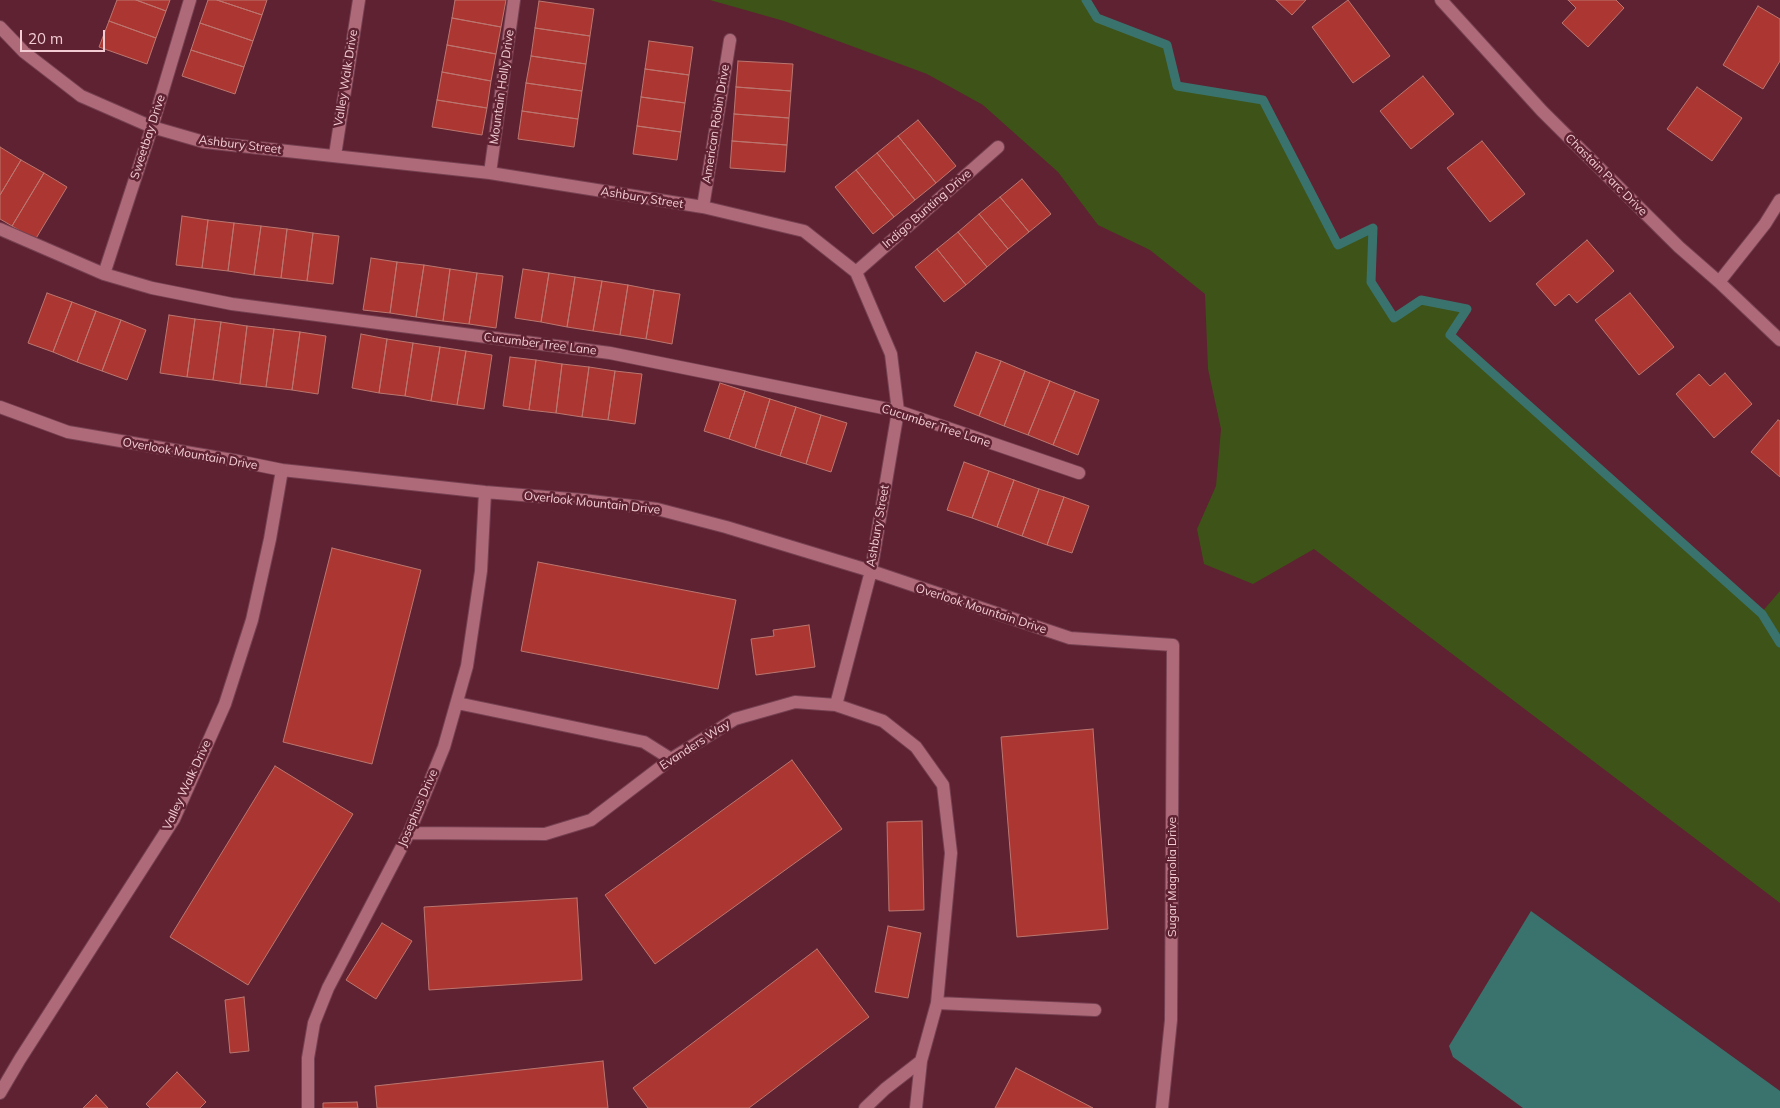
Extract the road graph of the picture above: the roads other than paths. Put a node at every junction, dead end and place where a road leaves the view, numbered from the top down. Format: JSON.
{"nodes":[{"id":1,"x":190,"y":0,"type":"edge"},
{"id":2,"x":358,"y":0,"type":"edge"},
{"id":3,"x":514,"y":0,"type":"edge"},
{"id":4,"x":1441,"y":0,"type":"edge"},
{"id":5,"x":0,"y":27,"type":"edge"},
{"id":6,"x":730,"y":40,"type":"dead end"},
{"id":7,"x":152,"y":127,"type":"junction"},
{"id":8,"x":998,"y":147,"type":"dead end"},
{"id":9,"x":335,"y":155,"type":"junction"},
{"id":10,"x":490,"y":173,"type":"junction"},
{"id":11,"x":1780,"y":200,"type":"edge"},
{"id":12,"x":703,"y":208,"type":"junction"},
{"id":13,"x":0,"y":229,"type":"edge"},
{"id":14,"x":856,"y":272,"type":"junction"},
{"id":15,"x":104,"y":274,"type":"junction"},
{"id":16,"x":1719,"y":282,"type":"junction"},
{"id":17,"x":1780,"y":340,"type":"edge"},
{"id":18,"x":0,"y":407,"type":"edge"},
{"id":19,"x":898,"y":411,"type":"junction"},
{"id":20,"x":282,"y":470,"type":"junction"},
{"id":21,"x":1079,"y":473,"type":"dead end"},
{"id":22,"x":485,"y":492,"type":"junction"},
{"id":23,"x":871,"y":571,"type":"junction"},
{"id":24,"x":1173,"y":646,"type":"joint"},
{"id":25,"x":457,"y":703,"type":"junction"},
{"id":26,"x":836,"y":705,"type":"junction"},
{"id":27,"x":671,"y":759,"type":"junction"},
{"id":28,"x":409,"y":833,"type":"junction"},
{"id":29,"x":937,"y":1002,"type":"junction"},
{"id":30,"x":1095,"y":1010,"type":"dead end"},
{"id":31,"x":921,"y":1061,"type":"junction"},
{"id":32,"x":0,"y":1093,"type":"edge"},
{"id":33,"x":308,"y":1108,"type":"edge"},
{"id":34,"x":865,"y":1108,"type":"edge"},
{"id":35,"x":916,"y":1108,"type":"edge"},
{"id":36,"x":1162,"y":1108,"type":"edge"}],
"edges":[{"from":1,"to":7,"type":"street","name":"Sweetbay Drive"},
{"from":2,"to":9,"type":"street","name":"Valley Walk Drive"},
{"from":3,"to":10,"type":"street","name":"Mountain Holly Drive"},
{"from":4,"to":16,"type":"street","name":"Chastain Parc Drive"},
{"from":5,"to":7,"type":"street","name":"Ashbury Street"},
{"from":6,"to":12,"type":"street","name":"American Robin Drive"},
{"from":7,"to":9,"type":"street","name":"Ashbury Street"},
{"from":7,"to":15,"type":"street","name":"Sweetbay Drive"},
{"from":8,"to":14,"type":"street","name":"Indigo Bunting Drive"},
{"from":9,"to":10,"type":"street","name":"Ashbury Street"},
{"from":10,"to":12,"type":"street","name":"Ashbury Street"},
{"from":11,"to":16,"type":"street"},
{"from":12,"to":14,"type":"street","name":"Ashbury Street"},
{"from":13,"to":15,"type":"street","name":"Cucumber Tree Lane"},
{"from":14,"to":19,"type":"street","name":"Ashbury Street"},
{"from":15,"to":19,"type":"street","name":"Cucumber Tree Lane"},
{"from":16,"to":17,"type":"street","name":"Chastain Parc Drive"},
{"from":18,"to":20,"type":"street","name":"Overlook Mountain Drive"},
{"from":19,"to":21,"type":"street","name":"Cucumber Tree Lane"},
{"from":19,"to":23,"type":"street","name":"Ashbury Street"},
{"from":20,"to":22,"type":"street","name":"Overlook Mountain Drive"},
{"from":20,"to":32,"type":"street","name":"Valley Walk Drive"},
{"from":22,"to":23,"type":"street","name":"Overlook Mountain Drive"},
{"from":22,"to":25,"type":"street","name":"Josephus Drive"},
{"from":23,"to":24,"type":"street","name":"Overlook Mountain Drive"},
{"from":23,"to":26,"type":"street","name":"Ashbury Street"},
{"from":24,"to":36,"type":"street","name":"Sugar Magnolia Drive"},
{"from":25,"to":27,"type":"street"},
{"from":25,"to":28,"type":"street","name":"Josephus Drive"},
{"from":26,"to":27,"type":"street","name":"Evanders Way"},
{"from":26,"to":29,"type":"street","name":"Evanders Way"},
{"from":27,"to":28,"type":"street","name":"Evanders Way"},
{"from":28,"to":33,"type":"street","name":"Josephus Drive"},
{"from":29,"to":30,"type":"street"},
{"from":29,"to":31,"type":"street","name":"Evanders Way"},
{"from":31,"to":34,"type":"street"},
{"from":31,"to":35,"type":"street","name":"Evanders Way"}]}
